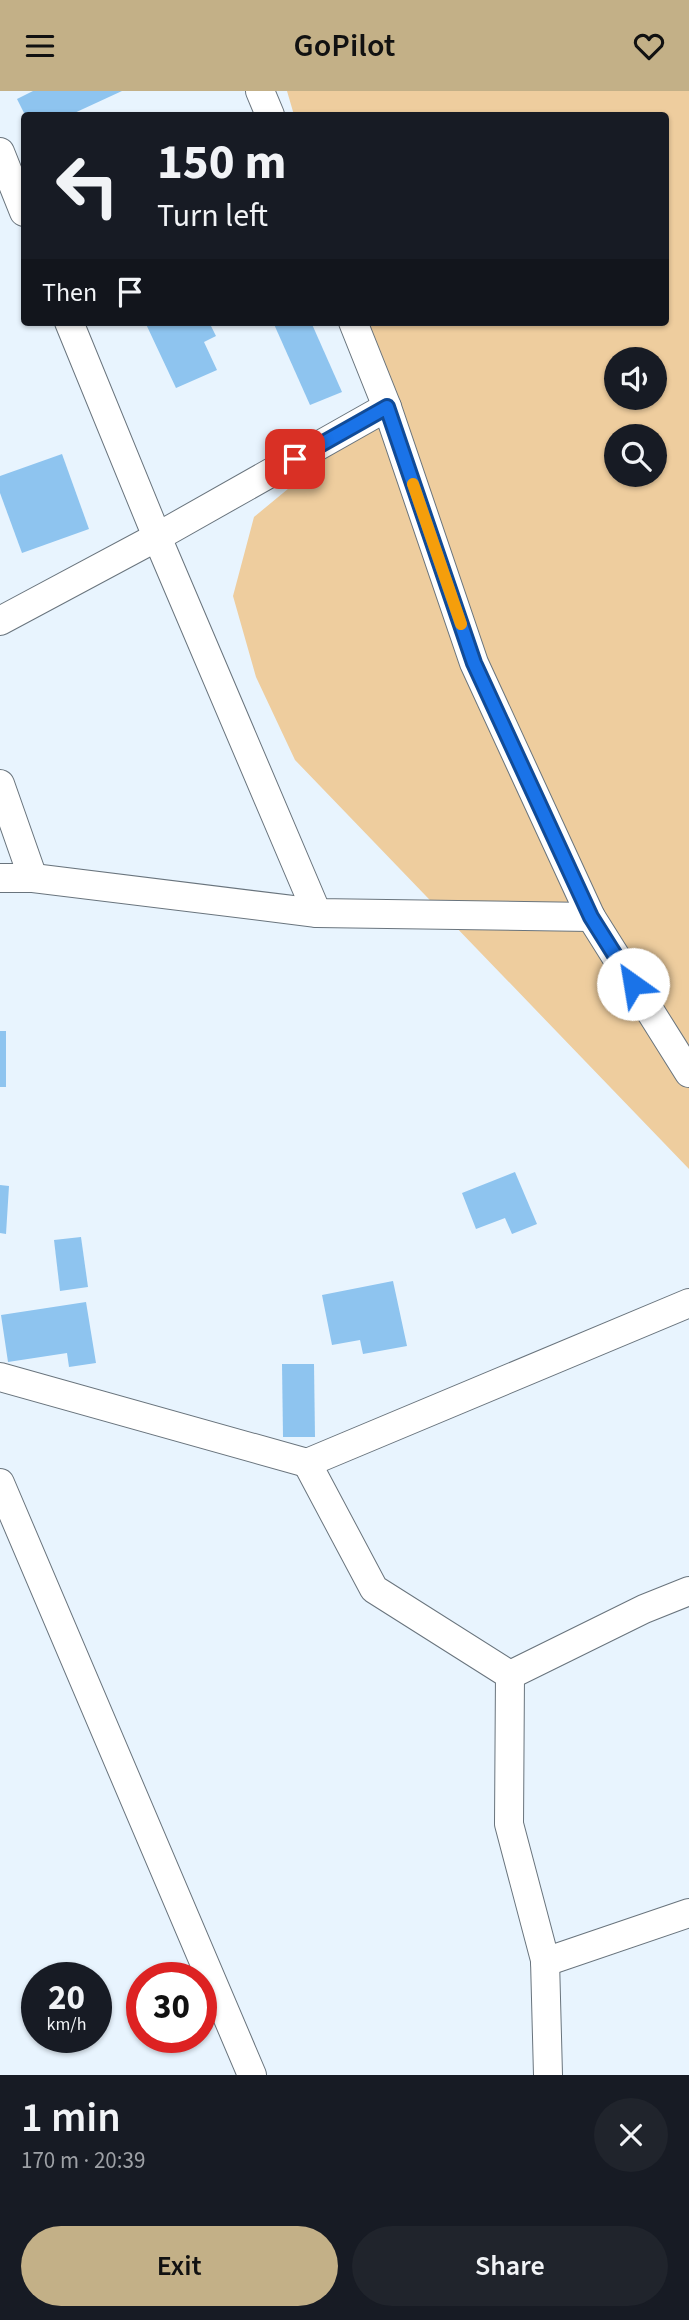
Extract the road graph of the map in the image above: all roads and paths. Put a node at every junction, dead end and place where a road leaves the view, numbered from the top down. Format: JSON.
{"nodes":[{"id":1,"x":260,"y":91,"type":"edge"},
{"id":2,"x":269,"y":112,"type":"edge"},
{"id":3,"x":0,"y":152,"type":"edge"},
{"id":4,"x":21,"y":204,"type":"edge"},
{"id":5,"x":71,"y":326,"type":"edge"},
{"id":6,"x":355,"y":326,"type":"edge"},
{"id":7,"x":387,"y":407,"type":"junction"},
{"id":8,"x":157,"y":537,"type":"junction"},
{"id":9,"x":0,"y":621,"type":"edge"},
{"id":10,"x":0,"y":784,"type":"edge"},
{"id":11,"x":0,"y":878,"type":"edge"},
{"id":12,"x":33,"y":878,"type":"junction"},
{"id":13,"x":317,"y":913,"type":"junction"},
{"id":14,"x":591,"y":917,"type":"junction"},
{"id":15,"x":689,"y":1073,"type":"edge"},
{"id":16,"x":689,"y":1303,"type":"edge"},
{"id":17,"x":0,"y":1377,"type":"edge"},
{"id":18,"x":307,"y":1463,"type":"junction"},
{"id":19,"x":0,"y":1483,"type":"edge"},
{"id":20,"x":689,"y":1591,"type":"edge"},
{"id":21,"x":510,"y":1675,"type":"junction"},
{"id":22,"x":689,"y":1913,"type":"edge"},
{"id":23,"x":545,"y":1962,"type":"junction"},
{"id":24,"x":252,"y":2075,"type":"edge"},
{"id":25,"x":548,"y":2075,"type":"edge"}],
"edges":[{"from":1,"to":2,"type":"street"},
{"from":3,"to":4,"type":"street"},
{"from":5,"to":8,"type":"street"},
{"from":6,"to":7,"type":"street"},
{"from":7,"to":8,"type":"street"},
{"from":7,"to":14,"type":"street"},
{"from":8,"to":9,"type":"street"},
{"from":8,"to":13,"type":"street"},
{"from":10,"to":12,"type":"street"},
{"from":11,"to":12,"type":"street"},
{"from":12,"to":13,"type":"street"},
{"from":13,"to":14,"type":"street"},
{"from":14,"to":15,"type":"street"},
{"from":16,"to":18,"type":"street"},
{"from":17,"to":18,"type":"street"},
{"from":18,"to":21,"type":"street"},
{"from":19,"to":24,"type":"street"},
{"from":20,"to":21,"type":"street"},
{"from":21,"to":23,"type":"street"},
{"from":22,"to":23,"type":"street"},
{"from":23,"to":25,"type":"street"}]}
